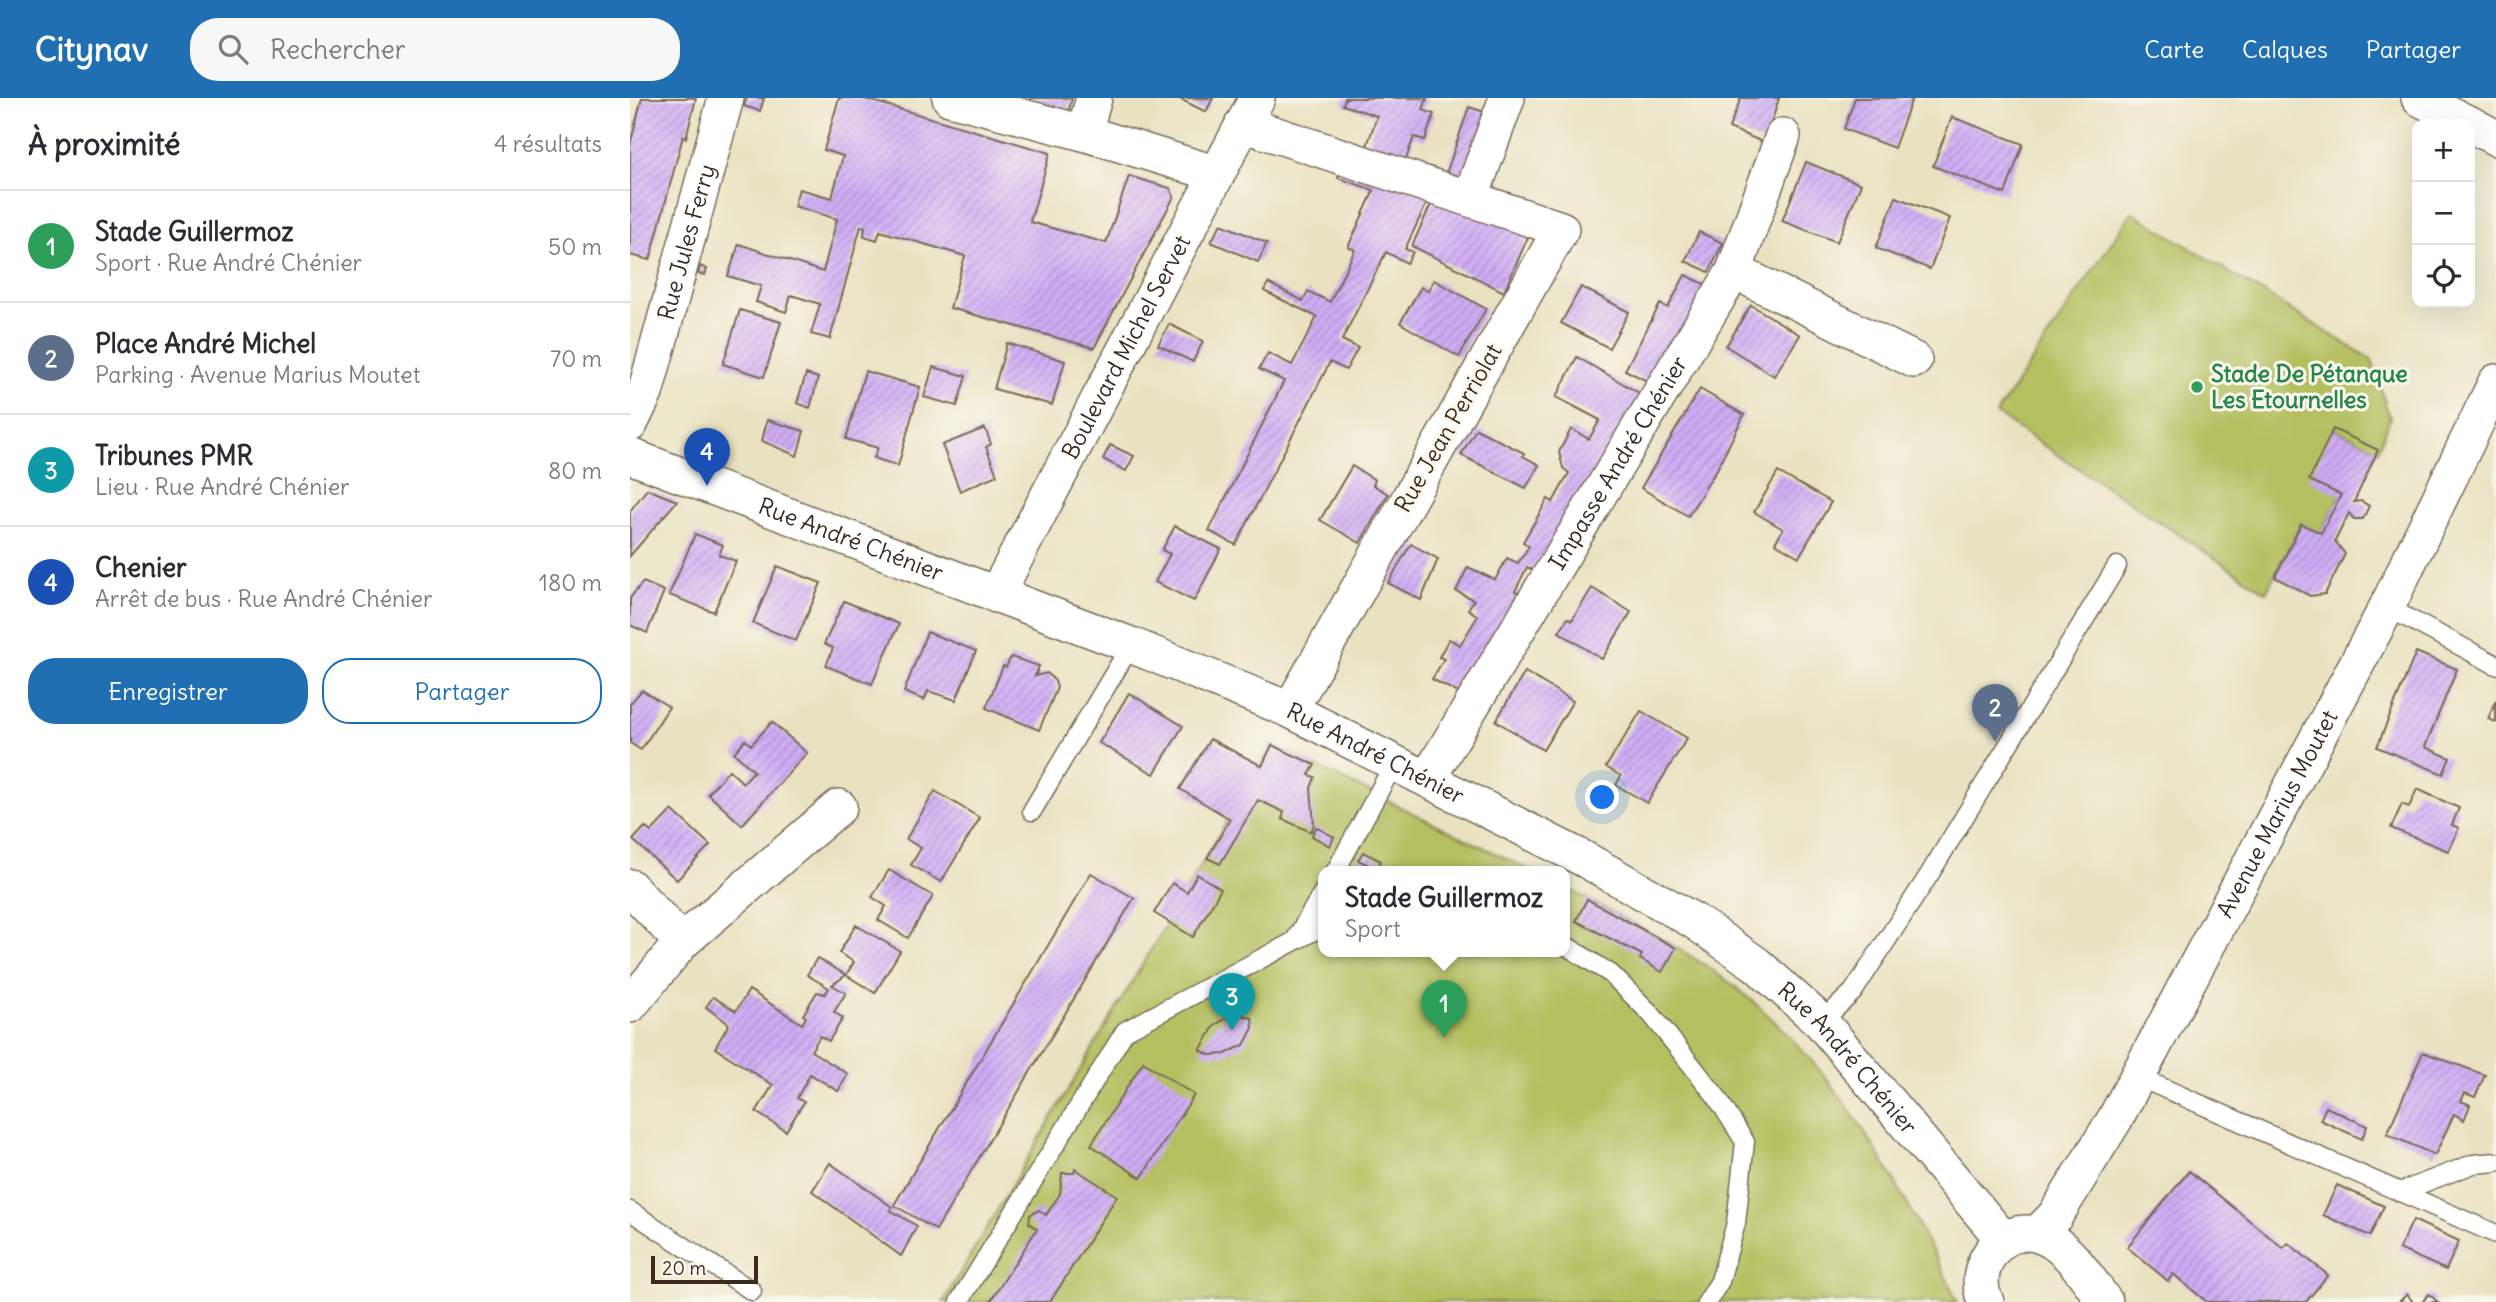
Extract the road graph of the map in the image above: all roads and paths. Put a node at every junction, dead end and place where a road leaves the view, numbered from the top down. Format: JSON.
{"nodes":[{"id":1,"x":726,"y":98,"type":"edge"},
{"id":2,"x":950,"y":98,"type":"edge"},
{"id":3,"x":1094,"y":98,"type":"edge"},
{"id":4,"x":1507,"y":98,"type":"edge"},
{"id":5,"x":2419,"y":98,"type":"edge"},
{"id":6,"x":1250,"y":111,"type":"edge"},
{"id":7,"x":2460,"y":119,"type":"edge"},
{"id":8,"x":2475,"y":127,"type":"edge"},
{"id":9,"x":1084,"y":133,"type":"junction"},
{"id":10,"x":1783,"y":136,"type":"dead end"},
{"id":11,"x":2496,"y":138,"type":"edge"},
{"id":12,"x":1217,"y":174,"type":"junction"},
{"id":13,"x":1471,"y":199,"type":"junction"},
{"id":14,"x":1734,"y":271,"type":"junction"},
{"id":15,"x":1914,"y":360,"type":"dead end"},
{"id":16,"x":2496,"y":382,"type":"edge"},
{"id":17,"x":630,"y":424,"type":"edge"},
{"id":18,"x":630,"y":456,"type":"edge"},
{"id":19,"x":2117,"y":566,"type":"dead end"},
{"id":20,"x":996,"y":595,"type":"junction"},
{"id":21,"x":2386,"y":607,"type":"junction"},
{"id":22,"x":1131,"y":645,"type":"junction"},
{"id":23,"x":2496,"y":665,"type":"edge"},
{"id":24,"x":1290,"y":710,"type":"junction"},
{"id":25,"x":1395,"y":762,"type":"junction"},
{"id":26,"x":1428,"y":778,"type":"junction"},
{"id":27,"x":839,"y":807,"type":"dead end"},
{"id":28,"x":1031,"y":811,"type":"dead end"},
{"id":29,"x":1338,"y":866,"type":"edge"},
{"id":30,"x":630,"y":887,"type":"edge"},
{"id":31,"x":1318,"y":900,"type":"edge"},
{"id":32,"x":1318,"y":929,"type":"edge"},
{"id":33,"x":1294,"y":941,"type":"junction"},
{"id":34,"x":682,"y":942,"type":"junction"},
{"id":35,"x":1570,"y":948,"type":"edge"},
{"id":36,"x":630,"y":1005,"type":"edge"},
{"id":37,"x":1821,"y":1022,"type":"junction"},
{"id":38,"x":2136,"y":1076,"type":"junction"},
{"id":39,"x":2496,"y":1162,"type":"edge"},
{"id":40,"x":2400,"y":1192,"type":"junction"},
{"id":41,"x":630,"y":1211,"type":"edge"},
{"id":42,"x":2038,"y":1234,"type":"junction"},
{"id":43,"x":2496,"y":1234,"type":"edge"},
{"id":44,"x":2002,"y":1238,"type":"junction"},
{"id":45,"x":1720,"y":1281,"type":"junction"},
{"id":46,"x":752,"y":1291,"type":"dead end"},
{"id":47,"x":959,"y":1302,"type":"edge"},
{"id":48,"x":1707,"y":1302,"type":"edge"},
{"id":49,"x":1720,"y":1302,"type":"edge"},
{"id":50,"x":1986,"y":1302,"type":"edge"},
{"id":51,"x":2105,"y":1302,"type":"edge"}],
"edges":[{"from":1,"to":17,"type":"street","name":"Rue Jules Ferry"},
{"from":2,"to":9,"type":"street"},
{"from":3,"to":9,"type":"street"},
{"from":4,"to":13,"type":"street"},
{"from":5,"to":7,"type":"street"},
{"from":6,"to":12,"type":"street","name":"Boulevard Michel Servet"},
{"from":6,"to":13,"type":"street","name":"Rue Jean Perriolat"},
{"from":8,"to":11,"type":"street"},
{"from":9,"to":12,"type":"street"},
{"from":10,"to":14,"type":"street","name":"Impasse André Chénier"},
{"from":12,"to":20,"type":"street","name":"Boulevard Michel Servet"},
{"from":13,"to":24,"type":"street","name":"Rue Jean Perriolat"},
{"from":14,"to":15,"type":"street"},
{"from":14,"to":26,"type":"street","name":"Impasse André Chénier"},
{"from":16,"to":21,"type":"street","name":"Avenue Marius Moutet"},
{"from":18,"to":20,"type":"street","name":"Rue André Chénier"},
{"from":19,"to":37,"type":"lane"},
{"from":20,"to":22,"type":"street","name":"Rue André Chénier"},
{"from":21,"to":23,"type":"lane"},
{"from":21,"to":38,"type":"street","name":"Avenue Marius Moutet"},
{"from":22,"to":24,"type":"street","name":"Rue André Chénier"},
{"from":22,"to":28,"type":"lane"},
{"from":24,"to":25,"type":"street","name":"Rue André Chénier"},
{"from":25,"to":26,"type":"street","name":"Rue André Chénier"},
{"from":25,"to":29,"type":"lane"},
{"from":26,"to":37,"type":"street","name":"Rue André Chénier"},
{"from":27,"to":34,"type":"street"},
{"from":30,"to":34,"type":"street"},
{"from":31,"to":33,"type":"lane"},
{"from":32,"to":33,"type":"lane"},
{"from":33,"to":47,"type":"lane"},
{"from":34,"to":36,"type":"street"},
{"from":35,"to":45,"type":"lane"},
{"from":37,"to":44,"type":"street","name":"Rue André Chénier"},
{"from":38,"to":40,"type":"lane"},
{"from":38,"to":42,"type":"street","name":"Avenue Marius Moutet"},
{"from":39,"to":40,"type":"lane"},
{"from":40,"to":43,"type":"lane"},
{"from":41,"to":46,"type":"lane"},
{"from":42,"to":44,"type":"street"},
{"from":42,"to":51,"type":"street"},
{"from":44,"to":50,"type":"street"},
{"from":45,"to":48,"type":"lane"},
{"from":45,"to":49,"type":"lane"}]}
